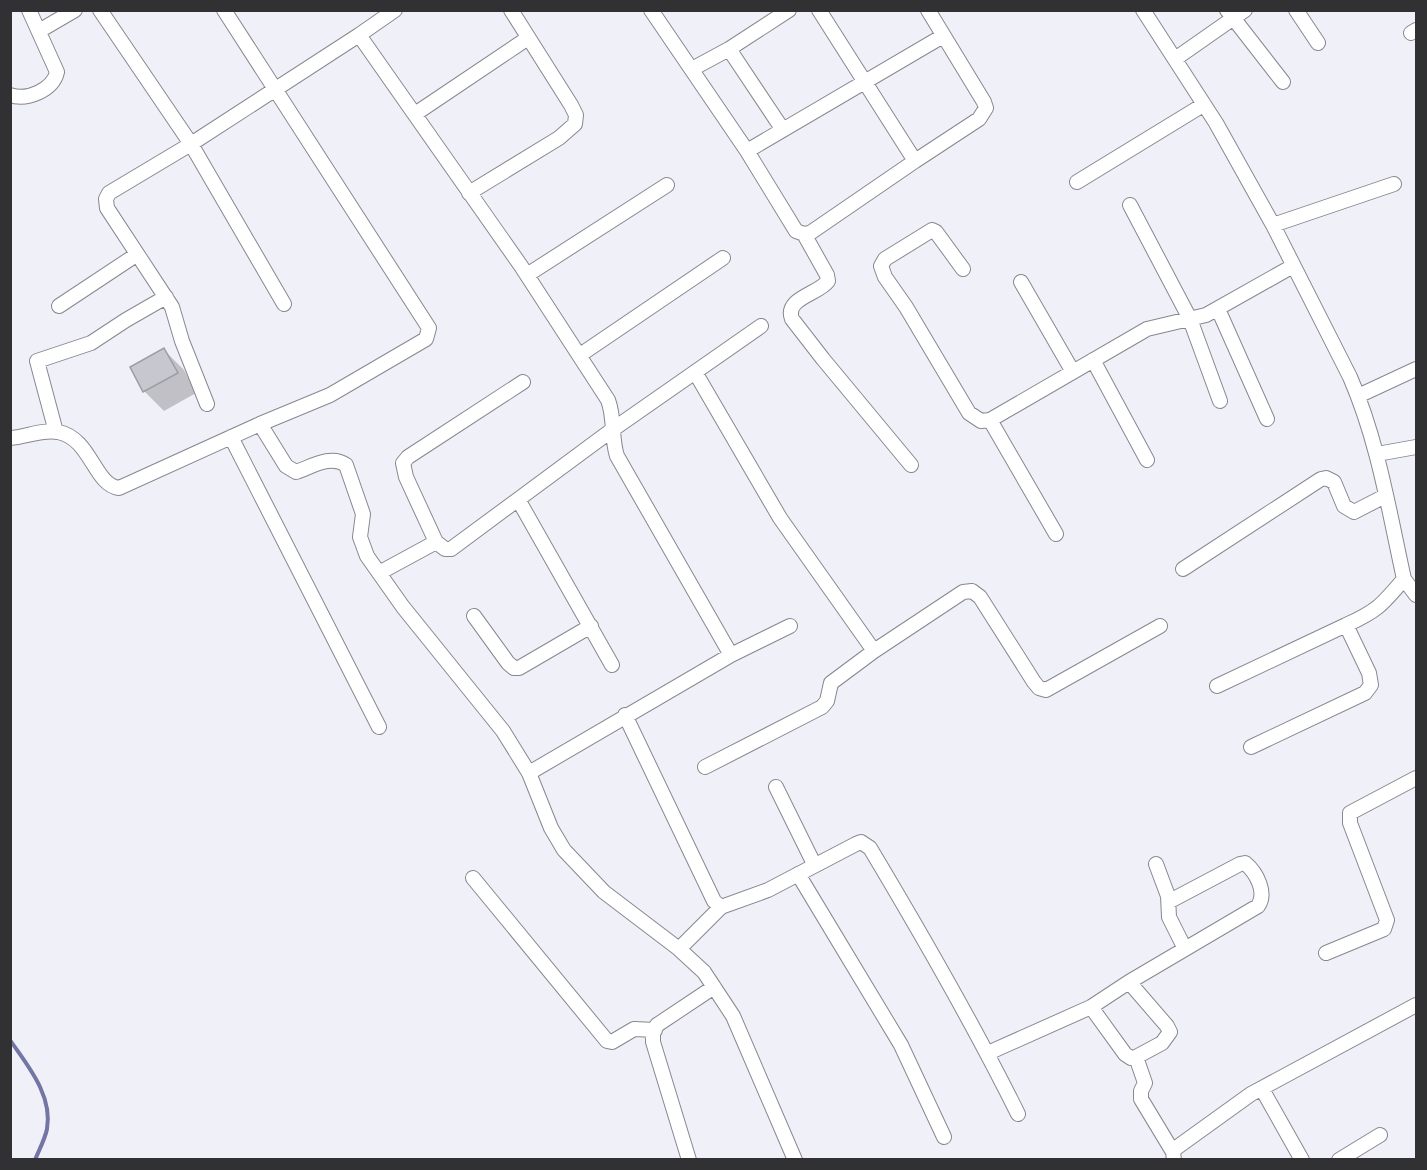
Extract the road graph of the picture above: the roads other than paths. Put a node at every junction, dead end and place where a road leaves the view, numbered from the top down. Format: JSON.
{"nodes":[{"id":1,"x":29,"y":10,"type":"edge"},
{"id":2,"x":75,"y":10,"type":"edge"},
{"id":3,"x":100,"y":10,"type":"edge"},
{"id":4,"x":224,"y":10,"type":"edge"},
{"id":5,"x":395,"y":10,"type":"edge"},
{"id":6,"x":511,"y":10,"type":"edge"},
{"id":7,"x":651,"y":10,"type":"edge"},
{"id":8,"x":789,"y":10,"type":"edge"},
{"id":9,"x":819,"y":10,"type":"edge"},
{"id":10,"x":1143,"y":10,"type":"edge"},
{"id":11,"x":1245,"y":10,"type":"edge"},
{"id":12,"x":1296,"y":10,"type":"edge"},
{"id":13,"x":929,"y":11,"type":"edge"},
{"id":14,"x":1230,"y":15,"type":"edge"},
{"id":15,"x":39,"y":31,"type":"junction"},
{"id":16,"x":358,"y":36,"type":"junction"},
{"id":17,"x":943,"y":36,"type":"junction"},
{"id":18,"x":528,"y":38,"type":"junction"},
{"id":19,"x":1318,"y":43,"type":"dead end"},
{"id":20,"x":729,"y":49,"type":"junction"},
{"id":21,"x":1175,"y":59,"type":"junction"},
{"id":22,"x":692,"y":69,"type":"junction"},
{"id":23,"x":866,"y":82,"type":"junction"},
{"id":24,"x":1283,"y":82,"type":"dead end"},
{"id":25,"x":275,"y":90,"type":"junction"},
{"id":26,"x":10,"y":95,"type":"edge"},
{"id":27,"x":1203,"y":105,"type":"junction"},
{"id":28,"x":415,"y":114,"type":"junction"},
{"id":29,"x":783,"y":130,"type":"junction"},
{"id":30,"x":191,"y":144,"type":"junction"},
{"id":31,"x":747,"y":151,"type":"junction"},
{"id":32,"x":915,"y":161,"type":"junction"},
{"id":33,"x":1077,"y":182,"type":"dead end"},
{"id":34,"x":667,"y":184,"type":"dead end"},
{"id":35,"x":1394,"y":184,"type":"dead end"},
{"id":36,"x":469,"y":193,"type":"junction"},
{"id":37,"x":1130,"y":205,"type":"dead end"},
{"id":38,"x":1273,"y":225,"type":"junction"},
{"id":39,"x":804,"y":234,"type":"junction"},
{"id":40,"x":136,"y":255,"type":"junction"},
{"id":41,"x":723,"y":258,"type":"dead end"},
{"id":42,"x":1293,"y":266,"type":"junction"},
{"id":43,"x":963,"y":269,"type":"dead end"},
{"id":44,"x":527,"y":275,"type":"junction"},
{"id":45,"x":1021,"y":282,"type":"dead end"},
{"id":46,"x":166,"y":297,"type":"junction"},
{"id":47,"x":284,"y":304,"type":"dead end"},
{"id":48,"x":59,"y":306,"type":"dead end"},
{"id":49,"x":1218,"y":309,"type":"junction"},
{"id":50,"x":1190,"y":319,"type":"junction"},
{"id":51,"x":761,"y":326,"type":"dead end"},
{"id":52,"x":580,"y":355,"type":"junction"},
{"id":53,"x":1093,"y":360,"type":"junction"},
{"id":54,"x":1416,"y":369,"type":"edge"},
{"id":55,"x":695,"y":372,"type":"junction"},
{"id":56,"x":1073,"y":372,"type":"junction"},
{"id":57,"x":523,"y":382,"type":"dead end"},
{"id":58,"x":1358,"y":396,"type":"junction"},
{"id":59,"x":1220,"y":401,"type":"dead end"},
{"id":60,"x":207,"y":404,"type":"dead end"},
{"id":61,"x":990,"y":420,"type":"junction"},
{"id":62,"x":1267,"y":420,"type":"dead end"},
{"id":63,"x":260,"y":424,"type":"junction"},
{"id":64,"x":612,"y":430,"type":"junction"},
{"id":65,"x":56,"y":432,"type":"junction"},
{"id":66,"x":231,"y":437,"type":"junction"},
{"id":67,"x":11,"y":438,"type":"edge"},
{"id":68,"x":1416,"y":447,"type":"edge"},
{"id":69,"x":1377,"y":454,"type":"junction"},
{"id":70,"x":1148,"y":460,"type":"dead end"},
{"id":71,"x":910,"y":465,"type":"dead end"},
{"id":72,"x":1385,"y":496,"type":"junction"},
{"id":73,"x":519,"y":501,"type":"junction"},
{"id":74,"x":1056,"y":534,"type":"dead end"},
{"id":75,"x":436,"y":543,"type":"junction"},
{"id":76,"x":1183,"y":569,"type":"dead end"},
{"id":77,"x":379,"y":573,"type":"junction"},
{"id":78,"x":1404,"y":579,"type":"junction"},
{"id":79,"x":1416,"y":595,"type":"edge"},
{"id":80,"x":474,"y":616,"type":"dead end"},
{"id":81,"x":1346,"y":625,"type":"junction"},
{"id":82,"x":591,"y":626,"type":"junction"},
{"id":83,"x":790,"y":626,"type":"dead end"},
{"id":84,"x":1160,"y":626,"type":"dead end"},
{"id":85,"x":874,"y":651,"type":"junction"},
{"id":86,"x":731,"y":655,"type":"junction"},
{"id":87,"x":612,"y":665,"type":"dead end"},
{"id":88,"x":1217,"y":686,"type":"dead end"},
{"id":89,"x":626,"y":715,"type":"junction"},
{"id":90,"x":379,"y":727,"type":"dead end"},
{"id":91,"x":1251,"y":747,"type":"dead end"},
{"id":92,"x":705,"y":766,"type":"dead end"},
{"id":93,"x":529,"y":773,"type":"junction"},
{"id":94,"x":1416,"y":778,"type":"edge"},
{"id":95,"x":776,"y":787,"type":"dead end"},
{"id":96,"x":814,"y":864,"type":"junction"},
{"id":97,"x":1156,"y":864,"type":"dead end"},
{"id":98,"x":798,"y":874,"type":"junction"},
{"id":99,"x":473,"y":878,"type":"dead end"},
{"id":100,"x":1170,"y":901,"type":"junction"},
{"id":101,"x":721,"y":907,"type":"junction"},
{"id":102,"x":679,"y":949,"type":"junction"},
{"id":103,"x":1185,"y":949,"type":"junction"},
{"id":104,"x":1326,"y":954,"type":"dead end"},
{"id":105,"x":1129,"y":982,"type":"junction"},
{"id":106,"x":714,"y":987,"type":"junction"},
{"id":107,"x":1416,"y":1005,"type":"edge"},
{"id":108,"x":1090,"y":1007,"type":"junction"},
{"id":109,"x":655,"y":1030,"type":"junction"},
{"id":110,"x":988,"y":1053,"type":"junction"},
{"id":111,"x":1136,"y":1057,"type":"junction"},
{"id":112,"x":1262,"y":1089,"type":"junction"},
{"id":113,"x":1018,"y":1114,"type":"dead end"},
{"id":114,"x":1380,"y":1135,"type":"dead end"},
{"id":115,"x":944,"y":1137,"type":"dead end"},
{"id":116,"x":1174,"y":1156,"type":"edge"},
{"id":117,"x":689,"y":1160,"type":"edge"},
{"id":118,"x":795,"y":1160,"type":"edge"},
{"id":119,"x":1302,"y":1160,"type":"edge"},
{"id":120,"x":1339,"y":1160,"type":"edge"}],
"edges":[{"from":1,"to":15,"type":"street"},
{"from":2,"to":15,"type":"street"},
{"from":3,"to":30,"type":"street"},
{"from":4,"to":25,"type":"street"},
{"from":5,"to":16,"type":"street"},
{"from":6,"to":18,"type":"street"},
{"from":7,"to":22,"type":"street"},
{"from":8,"to":20,"type":"street"},
{"from":9,"to":23,"type":"street"},
{"from":10,"to":21,"type":"street"},
{"from":11,"to":14,"type":"street"},
{"from":12,"to":19,"type":"street"},
{"from":13,"to":17,"type":"street"},
{"from":14,"to":21,"type":"street"},
{"from":14,"to":24,"type":"street"},
{"from":15,"to":26,"type":"street"},
{"from":16,"to":25,"type":"street"},
{"from":16,"to":28,"type":"street"},
{"from":17,"to":23,"type":"street"},
{"from":17,"to":32,"type":"street"},
{"from":18,"to":28,"type":"street"},
{"from":18,"to":36,"type":"street"},
{"from":20,"to":22,"type":"street"},
{"from":20,"to":29,"type":"street"},
{"from":21,"to":27,"type":"street"},
{"from":22,"to":31,"type":"street"},
{"from":23,"to":29,"type":"street"},
{"from":23,"to":32,"type":"street"},
{"from":25,"to":30,"type":"street"},
{"from":25,"to":63,"type":"street"},
{"from":27,"to":33,"type":"street"},
{"from":27,"to":38,"type":"street"},
{"from":28,"to":36,"type":"street"},
{"from":29,"to":31,"type":"street"},
{"from":30,"to":40,"type":"street"},
{"from":30,"to":47,"type":"street"},
{"from":31,"to":39,"type":"street"},
{"from":32,"to":39,"type":"street"},
{"from":34,"to":44,"type":"street"},
{"from":35,"to":38,"type":"street"},
{"from":36,"to":44,"type":"street"},
{"from":37,"to":50,"type":"street"},
{"from":38,"to":42,"type":"street"},
{"from":39,"to":71,"type":"street"},
{"from":40,"to":46,"type":"street"},
{"from":40,"to":48,"type":"street"},
{"from":41,"to":52,"type":"street"},
{"from":42,"to":49,"type":"street"},
{"from":42,"to":58,"type":"street"},
{"from":43,"to":61,"type":"street"},
{"from":44,"to":52,"type":"street"},
{"from":45,"to":56,"type":"street"},
{"from":46,"to":60,"type":"street"},
{"from":46,"to":65,"type":"street"},
{"from":49,"to":50,"type":"street"},
{"from":49,"to":62,"type":"street"},
{"from":50,"to":53,"type":"street"},
{"from":50,"to":59,"type":"street"},
{"from":51,"to":55,"type":"street"},
{"from":52,"to":64,"type":"street"},
{"from":53,"to":56,"type":"street"},
{"from":53,"to":70,"type":"street"},
{"from":54,"to":58,"type":"street"},
{"from":55,"to":64,"type":"street"},
{"from":55,"to":85,"type":"street"},
{"from":56,"to":61,"type":"street"},
{"from":57,"to":75,"type":"street"},
{"from":58,"to":69,"type":"street"},
{"from":61,"to":74,"type":"street"},
{"from":63,"to":66,"type":"street"},
{"from":63,"to":77,"type":"street"},
{"from":64,"to":73,"type":"street"},
{"from":64,"to":86,"type":"street"},
{"from":65,"to":66,"type":"street"},
{"from":65,"to":67,"type":"street"},
{"from":66,"to":90,"type":"street"},
{"from":68,"to":69,"type":"street"},
{"from":69,"to":72,"type":"street"},
{"from":72,"to":76,"type":"street"},
{"from":72,"to":78,"type":"street"},
{"from":73,"to":75,"type":"street"},
{"from":73,"to":82,"type":"street"},
{"from":75,"to":77,"type":"street"},
{"from":77,"to":93,"type":"street"},
{"from":78,"to":79,"type":"street"},
{"from":78,"to":81,"type":"street"},
{"from":80,"to":82,"type":"street"},
{"from":81,"to":88,"type":"street"},
{"from":81,"to":91,"type":"street"},
{"from":82,"to":87,"type":"street"},
{"from":83,"to":86,"type":"street"},
{"from":84,"to":85,"type":"street"},
{"from":85,"to":92,"type":"street"},
{"from":86,"to":89,"type":"street"},
{"from":89,"to":93,"type":"street"},
{"from":89,"to":101,"type":"street"},
{"from":93,"to":102,"type":"street"},
{"from":94,"to":104,"type":"street"},
{"from":95,"to":96,"type":"street"},
{"from":96,"to":98,"type":"street"},
{"from":96,"to":110,"type":"street"},
{"from":97,"to":100,"type":"street"},
{"from":98,"to":101,"type":"street"},
{"from":98,"to":115,"type":"street"},
{"from":99,"to":109,"type":"street"},
{"from":100,"to":103,"type":"street"},
{"from":100,"to":103,"type":"street"},
{"from":101,"to":102,"type":"street"},
{"from":102,"to":106,"type":"street"},
{"from":103,"to":105,"type":"street"},
{"from":105,"to":108,"type":"street"},
{"from":105,"to":111,"type":"street"},
{"from":106,"to":109,"type":"street"},
{"from":106,"to":118,"type":"street"},
{"from":107,"to":112,"type":"street"},
{"from":108,"to":110,"type":"street"},
{"from":108,"to":111,"type":"street"},
{"from":109,"to":117,"type":"street"},
{"from":110,"to":113,"type":"street"},
{"from":111,"to":116,"type":"street"},
{"from":112,"to":116,"type":"street"},
{"from":112,"to":119,"type":"street"},
{"from":114,"to":120,"type":"street"}]}
